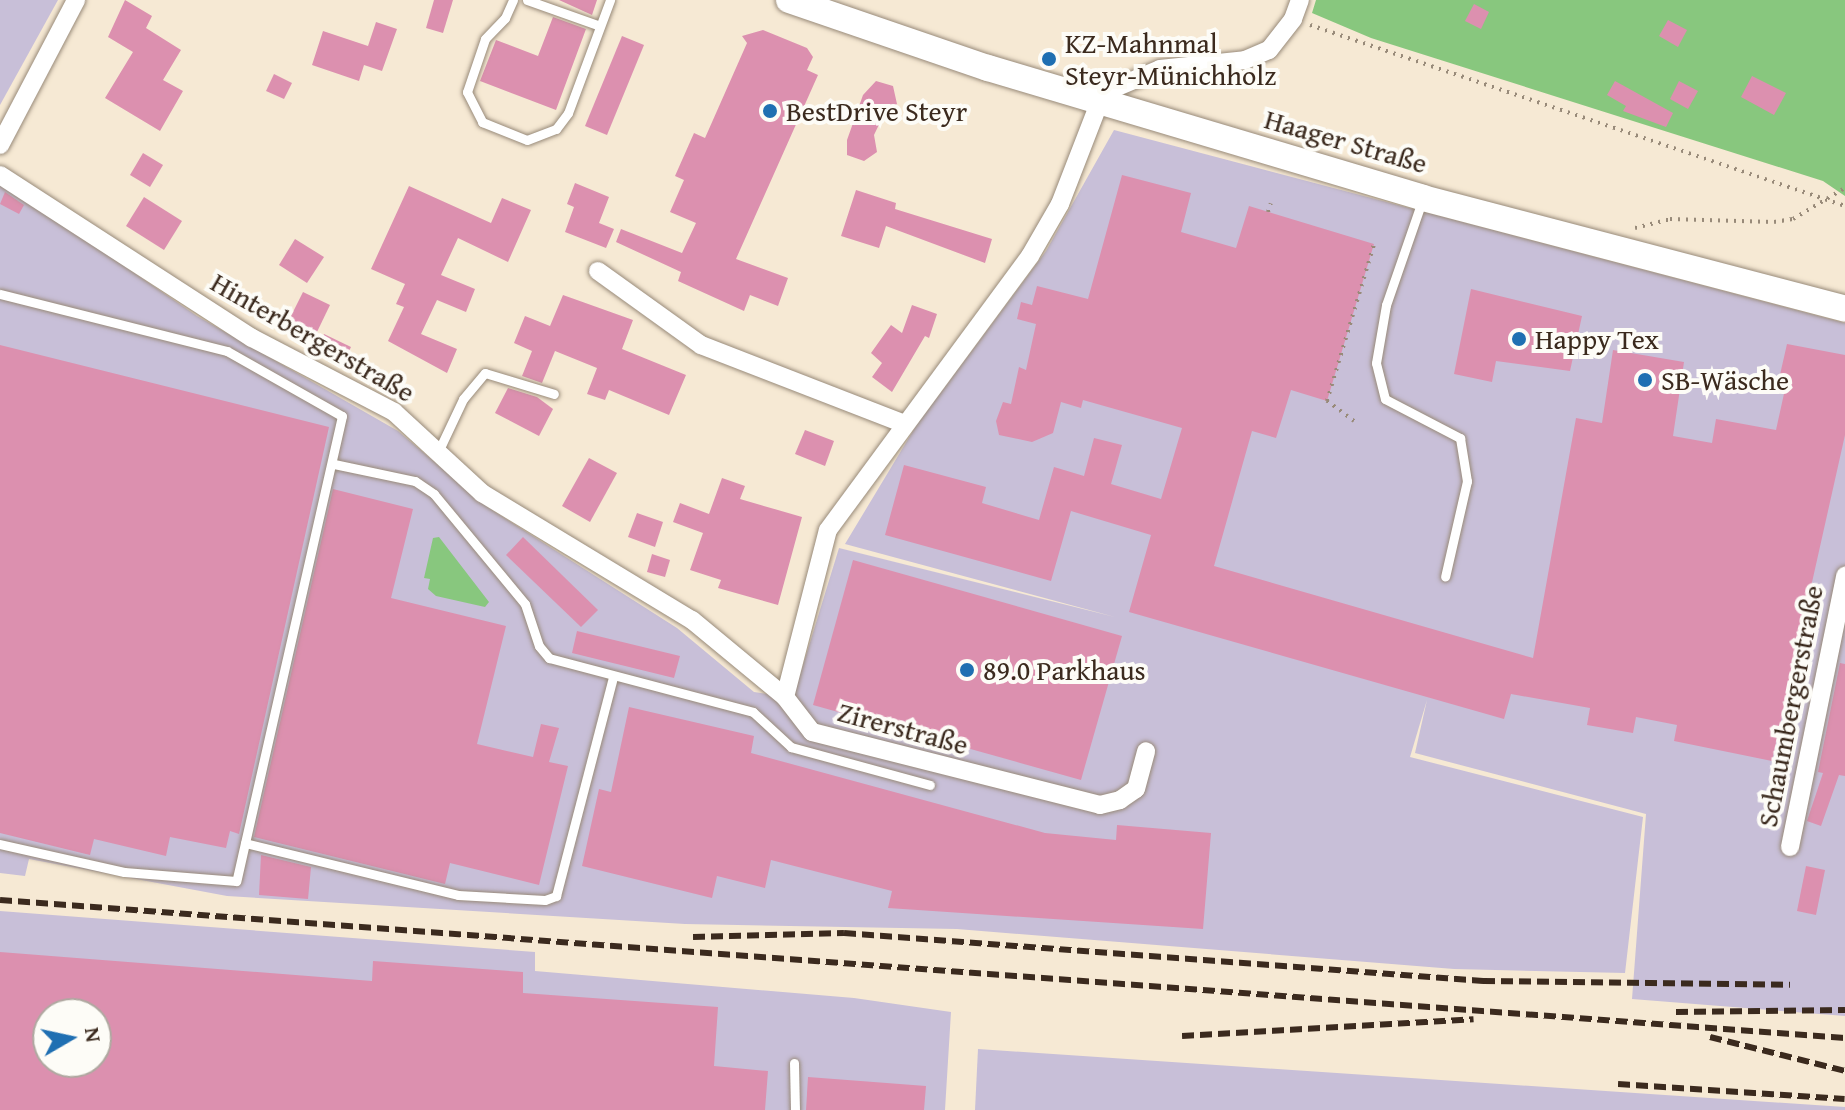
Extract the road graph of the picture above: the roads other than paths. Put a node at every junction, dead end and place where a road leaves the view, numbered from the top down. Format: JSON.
{"nodes":[{"id":1,"x":76,"y":0,"type":"edge"},
{"id":2,"x":513,"y":0,"type":"edge"},
{"id":3,"x":527,"y":0,"type":"edge"},
{"id":4,"x":610,"y":0,"type":"edge"},
{"id":5,"x":789,"y":0,"type":"edge"},
{"id":6,"x":1300,"y":0,"type":"edge"},
{"id":7,"x":600,"y":26,"type":"junction"},
{"id":8,"x":1098,"y":101,"type":"junction"},
{"id":9,"x":0,"y":145,"type":"edge"},
{"id":10,"x":0,"y":175,"type":"edge"},
{"id":11,"x":1423,"y":198,"type":"junction"},
{"id":12,"x":598,"y":271,"type":"dead end"},
{"id":13,"x":0,"y":294,"type":"edge"},
{"id":14,"x":1845,"y":309,"type":"edge"},
{"id":15,"x":554,"y":394,"type":"dead end"},
{"id":16,"x":902,"y":423,"type":"junction"},
{"id":17,"x":438,"y":452,"type":"junction"},
{"id":18,"x":334,"y":464,"type":"junction"},
{"id":19,"x":1845,"y":576,"type":"edge"},
{"id":20,"x":1445,"y":577,"type":"dead end"},
{"id":21,"x":613,"y":677,"type":"junction"},
{"id":22,"x":785,"y":697,"type":"junction"},
{"id":23,"x":1146,"y":751,"type":"dead end"},
{"id":24,"x":930,"y":785,"type":"dead end"},
{"id":25,"x":245,"y":843,"type":"junction"},
{"id":26,"x":0,"y":844,"type":"edge"},
{"id":27,"x":1790,"y":847,"type":"dead end"},
{"id":28,"x":794,"y":1063,"type":"dead end"},
{"id":29,"x":795,"y":1110,"type":"edge"}],
"edges":[{"from":1,"to":9,"type":"street"},
{"from":2,"to":7,"type":"lane"},
{"from":3,"to":7,"type":"lane"},
{"from":4,"to":7,"type":"lane"},
{"from":5,"to":8,"type":"main road","name":"Haager Straße"},
{"from":6,"to":8,"type":"street"},
{"from":8,"to":11,"type":"main road","name":"Haager Straße"},
{"from":8,"to":16,"type":"street"},
{"from":10,"to":17,"type":"street","name":"Hinterbergerstraße"},
{"from":11,"to":14,"type":"main road","name":"Haager Straße"},
{"from":11,"to":20,"type":"lane"},
{"from":12,"to":16,"type":"street"},
{"from":13,"to":18,"type":"lane"},
{"from":15,"to":17,"type":"lane"},
{"from":16,"to":22,"type":"street"},
{"from":17,"to":22,"type":"street","name":"Hinterbergerstraße"},
{"from":18,"to":21,"type":"lane"},
{"from":18,"to":25,"type":"lane"},
{"from":19,"to":27,"type":"street","name":"Schaumbergerstraße"},
{"from":21,"to":24,"type":"lane"},
{"from":21,"to":25,"type":"lane"},
{"from":22,"to":23,"type":"street","name":"Zirerstraße"},
{"from":25,"to":26,"type":"lane"},
{"from":28,"to":29,"type":"lane"}]}
